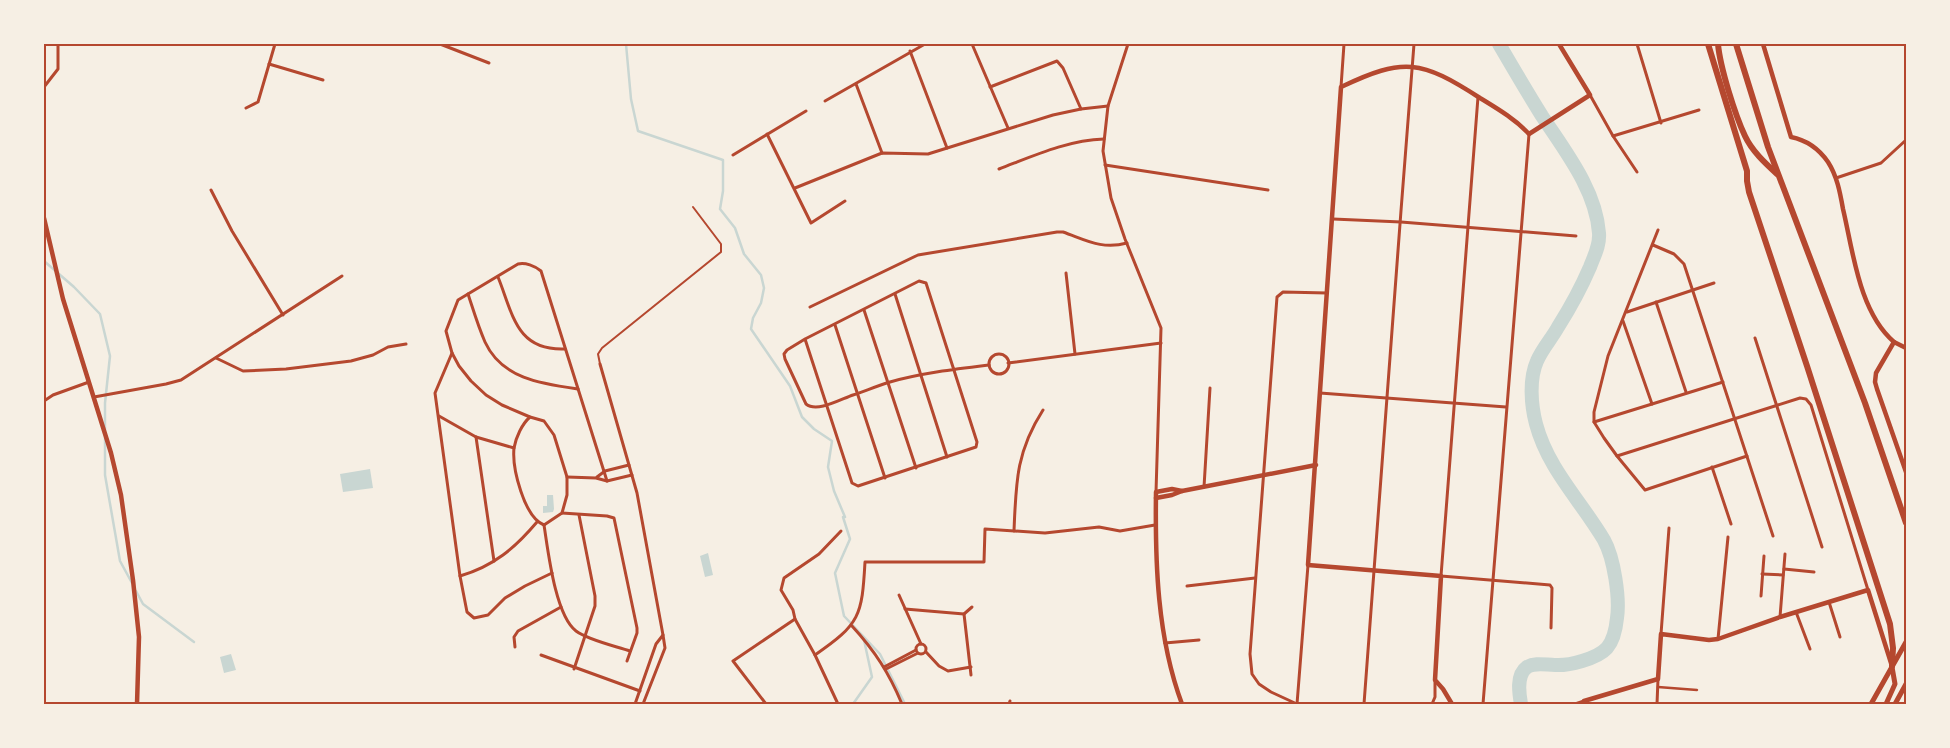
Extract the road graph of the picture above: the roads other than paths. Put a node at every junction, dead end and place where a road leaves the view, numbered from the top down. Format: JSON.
{"nodes":[{"id":1,"x":58,"y":44,"type":"edge"},
{"id":2,"x":275,"y":44,"type":"edge"},
{"id":3,"x":346,"y":44,"type":"edge"},
{"id":4,"x":356,"y":44,"type":"edge"},
{"id":5,"x":440,"y":44,"type":"edge"},
{"id":6,"x":925,"y":44,"type":"edge"},
{"id":7,"x":972,"y":44,"type":"edge"},
{"id":8,"x":1128,"y":44,"type":"edge"},
{"id":9,"x":1344,"y":44,"type":"edge"},
{"id":10,"x":1414,"y":44,"type":"edge"},
{"id":11,"x":1559,"y":44,"type":"edge"},
{"id":12,"x":1637,"y":44,"type":"edge"},
{"id":13,"x":1708,"y":44,"type":"edge"},
{"id":14,"x":1718,"y":44,"type":"edge"},
{"id":15,"x":1736,"y":44,"type":"edge"},
{"id":16,"x":1763,"y":44,"type":"edge"},
{"id":17,"x":910,"y":51,"type":"junction"},
{"id":18,"x":489,"y":63,"type":"dead end"},
{"id":19,"x":269,"y":64,"type":"junction"},
{"id":20,"x":1412,"y":66,"type":"junction"},
{"id":21,"x":323,"y":80,"type":"dead end"},
{"id":22,"x":856,"y":84,"type":"junction"},
{"id":23,"x":44,"y":87,"type":"edge"},
{"id":24,"x":990,"y":87,"type":"junction"},
{"id":25,"x":1341,"y":87,"type":"junction"},
{"id":26,"x":1590,"y":95,"type":"junction"},
{"id":27,"x":1478,"y":97,"type":"junction"},
{"id":28,"x":825,"y":101,"type":"dead end"},
{"id":29,"x":1108,"y":106,"type":"junction"},
{"id":30,"x":246,"y":108,"type":"dead end"},
{"id":31,"x":1081,"y":109,"type":"junction"},
{"id":32,"x":1699,"y":110,"type":"dead end"},
{"id":33,"x":806,"y":111,"type":"dead end"},
{"id":34,"x":1661,"y":123,"type":"junction"},
{"id":35,"x":1008,"y":128,"type":"junction"},
{"id":36,"x":767,"y":134,"type":"junction"},
{"id":37,"x":1529,"y":134,"type":"junction"},
{"id":38,"x":1613,"y":136,"type":"junction"},
{"id":39,"x":1104,"y":139,"type":"junction"},
{"id":40,"x":1906,"y":140,"type":"edge"},
{"id":41,"x":947,"y":148,"type":"junction"},
{"id":42,"x":882,"y":153,"type":"junction"},
{"id":43,"x":733,"y":155,"type":"dead end"},
{"id":44,"x":1105,"y":165,"type":"junction"},
{"id":45,"x":999,"y":169,"type":"dead end"},
{"id":46,"x":1637,"y":172,"type":"dead end"},
{"id":47,"x":1778,"y":174,"type":"junction"},
{"id":48,"x":1836,"y":178,"type":"junction"},
{"id":49,"x":795,"y":188,"type":"junction"},
{"id":50,"x":210,"y":190,"type":"dead end"},
{"id":51,"x":1268,"y":190,"type":"dead end"},
{"id":52,"x":845,"y":201,"type":"dead end"},
{"id":53,"x":693,"y":207,"type":"dead end"},
{"id":54,"x":44,"y":218,"type":"edge"},
{"id":55,"x":1332,"y":219,"type":"junction"},
{"id":56,"x":1401,"y":222,"type":"junction"},
{"id":57,"x":1469,"y":228,"type":"junction"},
{"id":58,"x":1658,"y":230,"type":"dead end"},
{"id":59,"x":1521,"y":232,"type":"junction"},
{"id":60,"x":1576,"y":236,"type":"dead end"},
{"id":61,"x":1127,"y":243,"type":"junction"},
{"id":62,"x":1652,"y":245,"type":"junction"},
{"id":63,"x":1066,"y":273,"type":"dead end"},
{"id":64,"x":342,"y":276,"type":"dead end"},
{"id":65,"x":498,"y":277,"type":"junction"},
{"id":66,"x":1714,"y":283,"type":"dead end"},
{"id":67,"x":1693,"y":290,"type":"junction"},
{"id":68,"x":1327,"y":293,"type":"junction"},
{"id":69,"x":468,"y":294,"type":"junction"},
{"id":70,"x":895,"y":294,"type":"junction"},
{"id":71,"x":1656,"y":302,"type":"junction"},
{"id":72,"x":810,"y":307,"type":"dead end"},
{"id":73,"x":864,"y":310,"type":"junction"},
{"id":74,"x":1626,"y":312,"type":"junction"},
{"id":75,"x":283,"y":315,"type":"junction"},
{"id":76,"x":1622,"y":320,"type":"junction"},
{"id":77,"x":835,"y":325,"type":"junction"},
{"id":78,"x":1755,"y":338,"type":"dead end"},
{"id":79,"x":805,"y":339,"type":"junction"},
{"id":80,"x":1894,"y":342,"type":"junction"},
{"id":81,"x":1161,"y":343,"type":"junction"},
{"id":82,"x":406,"y":344,"type":"dead end"},
{"id":83,"x":565,"y":348,"type":"junction"},
{"id":84,"x":1906,"y":348,"type":"edge"},
{"id":85,"x":452,"y":353,"type":"junction"},
{"id":86,"x":1075,"y":354,"type":"junction"},
{"id":87,"x":216,"y":358,"type":"junction"},
{"id":88,"x":1008,"y":362,"type":"junction"},
{"id":89,"x":600,"y":364,"type":"joint"},
{"id":90,"x":989,"y":365,"type":"junction"},
{"id":91,"x":954,"y":370,"type":"junction"},
{"id":92,"x":921,"y":375,"type":"junction"},
{"id":93,"x":89,"y":382,"type":"junction"},
{"id":94,"x":889,"y":382,"type":"junction"},
{"id":95,"x":1723,"y":382,"type":"junction"},
{"id":96,"x":1210,"y":388,"type":"dead end"},
{"id":97,"x":578,"y":389,"type":"junction"},
{"id":98,"x":1686,"y":392,"type":"junction"},
{"id":99,"x":857,"y":393,"type":"junction"},
{"id":100,"x":1320,"y":393,"type":"junction"},
{"id":101,"x":94,"y":397,"type":"junction"},
{"id":102,"x":1385,"y":398,"type":"junction"},
{"id":103,"x":44,"y":401,"type":"edge"},
{"id":104,"x":1456,"y":403,"type":"junction"},
{"id":105,"x":826,"y":404,"type":"junction"},
{"id":106,"x":1652,"y":404,"type":"junction"},
{"id":107,"x":1776,"y":405,"type":"junction"},
{"id":108,"x":1506,"y":406,"type":"junction"},
{"id":109,"x":1042,"y":410,"type":"dead end"},
{"id":110,"x":439,"y":416,"type":"junction"},
{"id":111,"x":530,"y":417,"type":"junction"},
{"id":112,"x":1735,"y":418,"type":"junction"},
{"id":113,"x":1594,"y":422,"type":"junction"},
{"id":114,"x":476,"y":437,"type":"junction"},
{"id":115,"x":514,"y":448,"type":"junction"},
{"id":116,"x":1617,"y":456,"type":"junction"},
{"id":117,"x":1747,"y":456,"type":"junction"},
{"id":118,"x":947,"y":457,"type":"junction"},
{"id":119,"x":629,"y":465,"type":"junction"},
{"id":120,"x":1316,"y":465,"type":"junction"},
{"id":121,"x":1712,"y":467,"type":"junction"},
{"id":122,"x":916,"y":468,"type":"junction"},
{"id":123,"x":605,"y":472,"type":"junction"},
{"id":124,"x":1906,"y":472,"type":"edge"},
{"id":125,"x":632,"y":475,"type":"junction"},
{"id":126,"x":1264,"y":475,"type":"junction"},
{"id":127,"x":567,"y":477,"type":"junction"},
{"id":128,"x":596,"y":478,"type":"junction"},
{"id":129,"x":884,"y":478,"type":"junction"},
{"id":130,"x":607,"y":481,"type":"junction"},
{"id":131,"x":1204,"y":486,"type":"junction"},
{"id":132,"x":1182,"y":491,"type":"junction"},
{"id":133,"x":1156,"y":492,"type":"junction"},
{"id":134,"x":1156,"y":498,"type":"junction"},
{"id":135,"x":562,"y":513,"type":"junction"},
{"id":136,"x":579,"y":515,"type":"junction"},
{"id":137,"x":537,"y":522,"type":"junction"},
{"id":138,"x":1906,"y":523,"type":"edge"},
{"id":139,"x":1731,"y":524,"type":"dead end"},
{"id":140,"x":544,"y":525,"type":"junction"},
{"id":141,"x":1155,"y":526,"type":"junction"},
{"id":142,"x":1669,"y":528,"type":"dead end"},
{"id":143,"x":841,"y":531,"type":"dead end"},
{"id":144,"x":1014,"y":531,"type":"junction"},
{"id":145,"x":1773,"y":536,"type":"dead end"},
{"id":146,"x":1728,"y":537,"type":"dead end"},
{"id":147,"x":1822,"y":547,"type":"dead end"},
{"id":148,"x":1785,"y":554,"type":"dead end"},
{"id":149,"x":1764,"y":556,"type":"dead end"},
{"id":150,"x":494,"y":561,"type":"junction"},
{"id":151,"x":1308,"y":565,"type":"junction"},
{"id":152,"x":1784,"y":569,"type":"junction"},
{"id":153,"x":1373,"y":571,"type":"junction"},
{"id":154,"x":1814,"y":572,"type":"dead end"},
{"id":155,"x":552,"y":573,"type":"junction"},
{"id":156,"x":1762,"y":574,"type":"junction"},
{"id":157,"x":1783,"y":575,"type":"junction"},
{"id":158,"x":460,"y":576,"type":"junction"},
{"id":159,"x":1441,"y":576,"type":"junction"},
{"id":160,"x":1255,"y":578,"type":"junction"},
{"id":161,"x":1492,"y":580,"type":"junction"},
{"id":162,"x":1187,"y":586,"type":"dead end"},
{"id":163,"x":1868,"y":590,"type":"junction"},
{"id":164,"x":899,"y":595,"type":"dead end"},
{"id":165,"x":1760,"y":596,"type":"dead end"},
{"id":166,"x":1829,"y":602,"type":"junction"},
{"id":167,"x":561,"y":607,"type":"junction"},
{"id":168,"x":972,"y":607,"type":"dead end"},
{"id":169,"x":905,"y":609,"type":"junction"},
{"id":170,"x":1796,"y":612,"type":"junction"},
{"id":171,"x":964,"y":614,"type":"junction"},
{"id":172,"x":1780,"y":617,"type":"junction"},
{"id":173,"x":795,"y":619,"type":"junction"},
{"id":174,"x":852,"y":626,"type":"junction"},
{"id":175,"x":1551,"y":628,"type":"dead end"},
{"id":176,"x":1661,"y":634,"type":"junction"},
{"id":177,"x":663,"y":635,"type":"junction"},
{"id":178,"x":586,"y":636,"type":"junction"},
{"id":179,"x":1840,"y":637,"type":"dead end"},
{"id":180,"x":1718,"y":639,"type":"junction"},
{"id":181,"x":1199,"y":640,"type":"dead end"},
{"id":182,"x":1906,"y":642,"type":"edge"},
{"id":183,"x":1164,"y":643,"type":"junction"},
{"id":184,"x":921,"y":644,"type":"junction"},
{"id":185,"x":515,"y":647,"type":"dead end"},
{"id":186,"x":1810,"y":649,"type":"dead end"},
{"id":187,"x":630,"y":651,"type":"junction"},
{"id":188,"x":917,"y":652,"type":"junction"},
{"id":189,"x":926,"y":652,"type":"junction"},
{"id":190,"x":541,"y":655,"type":"dead end"},
{"id":191,"x":815,"y":655,"type":"junction"},
{"id":192,"x":626,"y":661,"type":"dead end"},
{"id":193,"x":1892,"y":666,"type":"junction"},
{"id":194,"x":970,"y":667,"type":"junction"},
{"id":195,"x":574,"y":668,"type":"junction"},
{"id":196,"x":885,"y":668,"type":"junction"},
{"id":197,"x":971,"y":675,"type":"dead end"},
{"id":198,"x":1658,"y":678,"type":"junction"},
{"id":199,"x":1435,"y":680,"type":"junction"},
{"id":200,"x":1906,"y":684,"type":"edge"},
{"id":201,"x":1658,"y":687,"type":"junction"},
{"id":202,"x":1696,"y":690,"type":"dead end"},
{"id":203,"x":640,"y":691,"type":"junction"},
{"id":204,"x":1585,"y":703,"type":"edge"},
{"id":205,"x":137,"y":704,"type":"edge"},
{"id":206,"x":634,"y":704,"type":"edge"},
{"id":207,"x":643,"y":704,"type":"edge"},
{"id":208,"x":766,"y":704,"type":"edge"},
{"id":209,"x":838,"y":704,"type":"edge"},
{"id":210,"x":902,"y":704,"type":"edge"},
{"id":211,"x":1182,"y":704,"type":"edge"},
{"id":212,"x":1297,"y":704,"type":"edge"},
{"id":213,"x":1364,"y":704,"type":"edge"},
{"id":214,"x":1432,"y":704,"type":"edge"},
{"id":215,"x":1452,"y":704,"type":"edge"},
{"id":216,"x":1483,"y":704,"type":"edge"},
{"id":217,"x":1575,"y":704,"type":"edge"},
{"id":218,"x":1657,"y":704,"type":"edge"},
{"id":219,"x":1871,"y":704,"type":"edge"},
{"id":220,"x":1886,"y":704,"type":"edge"},
{"id":221,"x":1895,"y":704,"type":"edge"}],
"edges":[{"from":1,"to":23,"type":"street"},
{"from":2,"to":19,"type":"street"},
{"from":3,"to":4,"type":"street"},
{"from":5,"to":18,"type":"street"},
{"from":6,"to":17,"type":"street"},
{"from":7,"to":24,"type":"street"},
{"from":8,"to":29,"type":"street"},
{"from":9,"to":25,"type":"street"},
{"from":10,"to":20,"type":"street"},
{"from":11,"to":26,"type":"street"},
{"from":12,"to":34,"type":"street"},
{"from":13,"to":193,"type":"highway"},
{"from":14,"to":47,"type":"highway"},
{"from":15,"to":47,"type":"highway"},
{"from":16,"to":48,"type":"street"},
{"from":17,"to":22,"type":"street"},
{"from":17,"to":41,"type":"street"},
{"from":19,"to":21,"type":"street"},
{"from":19,"to":30,"type":"street"},
{"from":20,"to":25,"type":"street"},
{"from":20,"to":27,"type":"street"},
{"from":20,"to":56,"type":"street"},
{"from":22,"to":28,"type":"street"},
{"from":22,"to":42,"type":"street"},
{"from":24,"to":31,"type":"street"},
{"from":24,"to":35,"type":"street"},
{"from":25,"to":55,"type":"street"},
{"from":26,"to":37,"type":"street"},
{"from":26,"to":38,"type":"street"},
{"from":27,"to":37,"type":"street"},
{"from":27,"to":57,"type":"street"},
{"from":29,"to":31,"type":"street"},
{"from":29,"to":39,"type":"street"},
{"from":31,"to":35,"type":"street"},
{"from":32,"to":34,"type":"street"},
{"from":33,"to":36,"type":"street"},
{"from":34,"to":38,"type":"street"},
{"from":35,"to":41,"type":"street"},
{"from":36,"to":43,"type":"street"},
{"from":36,"to":49,"type":"street"},
{"from":37,"to":59,"type":"street"},
{"from":38,"to":46,"type":"street"},
{"from":39,"to":44,"type":"street"},
{"from":39,"to":45,"type":"street"},
{"from":40,"to":48,"type":"street"},
{"from":41,"to":42,"type":"street"},
{"from":42,"to":49,"type":"street"},
{"from":44,"to":51,"type":"street"},
{"from":44,"to":61,"type":"street"},
{"from":47,"to":138,"type":"highway"},
{"from":48,"to":80,"type":"street"},
{"from":49,"to":52,"type":"street"},
{"from":50,"to":75,"type":"street"},
{"from":53,"to":89,"type":"lane"},
{"from":54,"to":93,"type":"street"},
{"from":55,"to":56,"type":"street"},
{"from":55,"to":68,"type":"street"},
{"from":56,"to":57,"type":"street"},
{"from":56,"to":102,"type":"street"},
{"from":57,"to":59,"type":"street"},
{"from":57,"to":104,"type":"street"},
{"from":58,"to":62,"type":"street"},
{"from":59,"to":60,"type":"street"},
{"from":59,"to":108,"type":"street"},
{"from":61,"to":72,"type":"street"},
{"from":61,"to":81,"type":"street"},
{"from":62,"to":67,"type":"street"},
{"from":62,"to":74,"type":"street"},
{"from":63,"to":86,"type":"street"},
{"from":64,"to":75,"type":"street"},
{"from":65,"to":69,"type":"street"},
{"from":65,"to":83,"type":"street"},
{"from":65,"to":83,"type":"street"},
{"from":66,"to":67,"type":"street"},
{"from":67,"to":71,"type":"street"},
{"from":67,"to":95,"type":"street"},
{"from":68,"to":100,"type":"street"},
{"from":68,"to":126,"type":"street"},
{"from":69,"to":85,"type":"street"},
{"from":69,"to":97,"type":"street"},
{"from":70,"to":73,"type":"street"},
{"from":70,"to":91,"type":"street"},
{"from":70,"to":92,"type":"street"},
{"from":71,"to":74,"type":"street"},
{"from":71,"to":98,"type":"street"},
{"from":73,"to":77,"type":"street"},
{"from":73,"to":94,"type":"street"},
{"from":74,"to":76,"type":"street"},
{"from":75,"to":87,"type":"street"},
{"from":76,"to":106,"type":"street"},
{"from":76,"to":113,"type":"street"},
{"from":77,"to":79,"type":"street"},
{"from":77,"to":99,"type":"street"},
{"from":78,"to":107,"type":"street"},
{"from":79,"to":105,"type":"street"},
{"from":79,"to":105,"type":"street"},
{"from":80,"to":84,"type":"street"},
{"from":80,"to":124,"type":"street"},
{"from":81,"to":86,"type":"street"},
{"from":81,"to":133,"type":"street"},
{"from":82,"to":87,"type":"street"},
{"from":83,"to":97,"type":"street"},
{"from":85,"to":110,"type":"street"},
{"from":85,"to":111,"type":"street"},
{"from":86,"to":88,"type":"street"},
{"from":87,"to":101,"type":"street"},
{"from":88,"to":90,"type":"street"},
{"from":88,"to":90,"type":"street"},
{"from":89,"to":119,"type":"street"},
{"from":90,"to":91,"type":"street"},
{"from":91,"to":92,"type":"street"},
{"from":91,"to":118,"type":"street"},
{"from":92,"to":94,"type":"street"},
{"from":92,"to":118,"type":"street"},
{"from":93,"to":101,"type":"street"},
{"from":93,"to":103,"type":"street"},
{"from":94,"to":99,"type":"street"},
{"from":94,"to":122,"type":"street"},
{"from":95,"to":98,"type":"street"},
{"from":95,"to":112,"type":"street"},
{"from":96,"to":131,"type":"street"},
{"from":97,"to":123,"type":"street"},
{"from":98,"to":106,"type":"street"},
{"from":99,"to":105,"type":"street"},
{"from":99,"to":129,"type":"street"},
{"from":100,"to":102,"type":"street"},
{"from":100,"to":120,"type":"street"},
{"from":101,"to":205,"type":"street"},
{"from":102,"to":104,"type":"street"},
{"from":102,"to":153,"type":"street"},
{"from":104,"to":108,"type":"street"},
{"from":104,"to":159,"type":"street"},
{"from":105,"to":129,"type":"street"},
{"from":106,"to":113,"type":"street"},
{"from":107,"to":112,"type":"street"},
{"from":107,"to":147,"type":"street"},
{"from":107,"to":163,"type":"street"},
{"from":108,"to":161,"type":"street"},
{"from":109,"to":144,"type":"street"},
{"from":110,"to":114,"type":"street"},
{"from":110,"to":158,"type":"street"},
{"from":111,"to":115,"type":"street"},
{"from":111,"to":127,"type":"street"},
{"from":112,"to":116,"type":"street"},
{"from":112,"to":117,"type":"street"},
{"from":113,"to":116,"type":"street"},
{"from":114,"to":115,"type":"street"},
{"from":114,"to":150,"type":"street"},
{"from":115,"to":137,"type":"street"},
{"from":116,"to":121,"type":"street"},
{"from":117,"to":121,"type":"street"},
{"from":117,"to":145,"type":"street"},
{"from":118,"to":122,"type":"street"},
{"from":119,"to":123,"type":"street"},
{"from":119,"to":125,"type":"street"},
{"from":120,"to":126,"type":"street"},
{"from":120,"to":151,"type":"street"},
{"from":121,"to":139,"type":"street"},
{"from":122,"to":129,"type":"street"},
{"from":123,"to":128,"type":"street"},
{"from":123,"to":130,"type":"street"},
{"from":125,"to":130,"type":"street"},
{"from":125,"to":177,"type":"street"},
{"from":126,"to":131,"type":"street"},
{"from":126,"to":160,"type":"street"},
{"from":127,"to":128,"type":"street"},
{"from":127,"to":135,"type":"street"},
{"from":128,"to":130,"type":"street"},
{"from":131,"to":132,"type":"street"},
{"from":132,"to":133,"type":"street"},
{"from":132,"to":134,"type":"street"},
{"from":133,"to":134,"type":"street"},
{"from":134,"to":141,"type":"street"},
{"from":135,"to":136,"type":"street"},
{"from":135,"to":140,"type":"street"},
{"from":136,"to":178,"type":"street"},
{"from":136,"to":187,"type":"street"},
{"from":137,"to":140,"type":"street"},
{"from":137,"to":150,"type":"street"},
{"from":140,"to":155,"type":"street"},
{"from":141,"to":144,"type":"street"},
{"from":141,"to":183,"type":"street"},
{"from":142,"to":176,"type":"street"},
{"from":143,"to":173,"type":"street"},
{"from":144,"to":174,"type":"street"},
{"from":146,"to":180,"type":"street"},
{"from":148,"to":152,"type":"street"},
{"from":149,"to":156,"type":"street"},
{"from":150,"to":158,"type":"street"},
{"from":151,"to":153,"type":"street"},
{"from":151,"to":212,"type":"street"},
{"from":152,"to":154,"type":"street"},
{"from":152,"to":157,"type":"street"},
{"from":153,"to":159,"type":"street"},
{"from":153,"to":213,"type":"street"},
{"from":155,"to":158,"type":"street"},
{"from":155,"to":167,"type":"street"},
{"from":156,"to":157,"type":"street"},
{"from":156,"to":165,"type":"street"},
{"from":157,"to":172,"type":"street"},
{"from":159,"to":161,"type":"street"},
{"from":159,"to":199,"type":"street"},
{"from":160,"to":162,"type":"street"},
{"from":160,"to":212,"type":"street"},
{"from":161,"to":175,"type":"street"},
{"from":161,"to":216,"type":"street"},
{"from":163,"to":166,"type":"street"},
{"from":163,"to":193,"type":"street"},
{"from":164,"to":169,"type":"street"},
{"from":166,"to":170,"type":"street"},
{"from":166,"to":179,"type":"street"},
{"from":167,"to":178,"type":"street"},
{"from":167,"to":185,"type":"street"},
{"from":168,"to":171,"type":"street"},
{"from":169,"to":171,"type":"street"},
{"from":169,"to":184,"type":"street"},
{"from":170,"to":172,"type":"street"},
{"from":170,"to":186,"type":"street"},
{"from":171,"to":194,"type":"street"},
{"from":172,"to":180,"type":"street"},
{"from":173,"to":191,"type":"street"},
{"from":173,"to":208,"type":"street"},
{"from":174,"to":191,"type":"street"},
{"from":174,"to":196,"type":"street"},
{"from":176,"to":180,"type":"street"},
{"from":176,"to":198,"type":"street"},
{"from":177,"to":203,"type":"street"},
{"from":177,"to":207,"type":"street"},
{"from":178,"to":187,"type":"street"},
{"from":178,"to":195,"type":"street"},
{"from":181,"to":183,"type":"street"},
{"from":182,"to":193,"type":"main road"},
{"from":183,"to":211,"type":"street"},
{"from":184,"to":188,"type":"street"},
{"from":184,"to":189,"type":"street"},
{"from":187,"to":192,"type":"street"},
{"from":188,"to":189,"type":"street"},
{"from":188,"to":196,"type":"street"},
{"from":189,"to":194,"type":"street"},
{"from":190,"to":195,"type":"street"},
{"from":191,"to":209,"type":"street"},
{"from":193,"to":219,"type":"main road"},
{"from":193,"to":220,"type":"main road"},
{"from":194,"to":197,"type":"street"},
{"from":195,"to":203,"type":"street"},
{"from":196,"to":210,"type":"street"},
{"from":198,"to":201,"type":"street"},
{"from":198,"to":204,"type":"street"},
{"from":199,"to":214,"type":"street"},
{"from":199,"to":215,"type":"street"},
{"from":200,"to":221,"type":"main road"},
{"from":201,"to":202,"type":"street"},
{"from":201,"to":218,"type":"street"},
{"from":203,"to":206,"type":"street"},
{"from":204,"to":217,"type":"street"}]}
